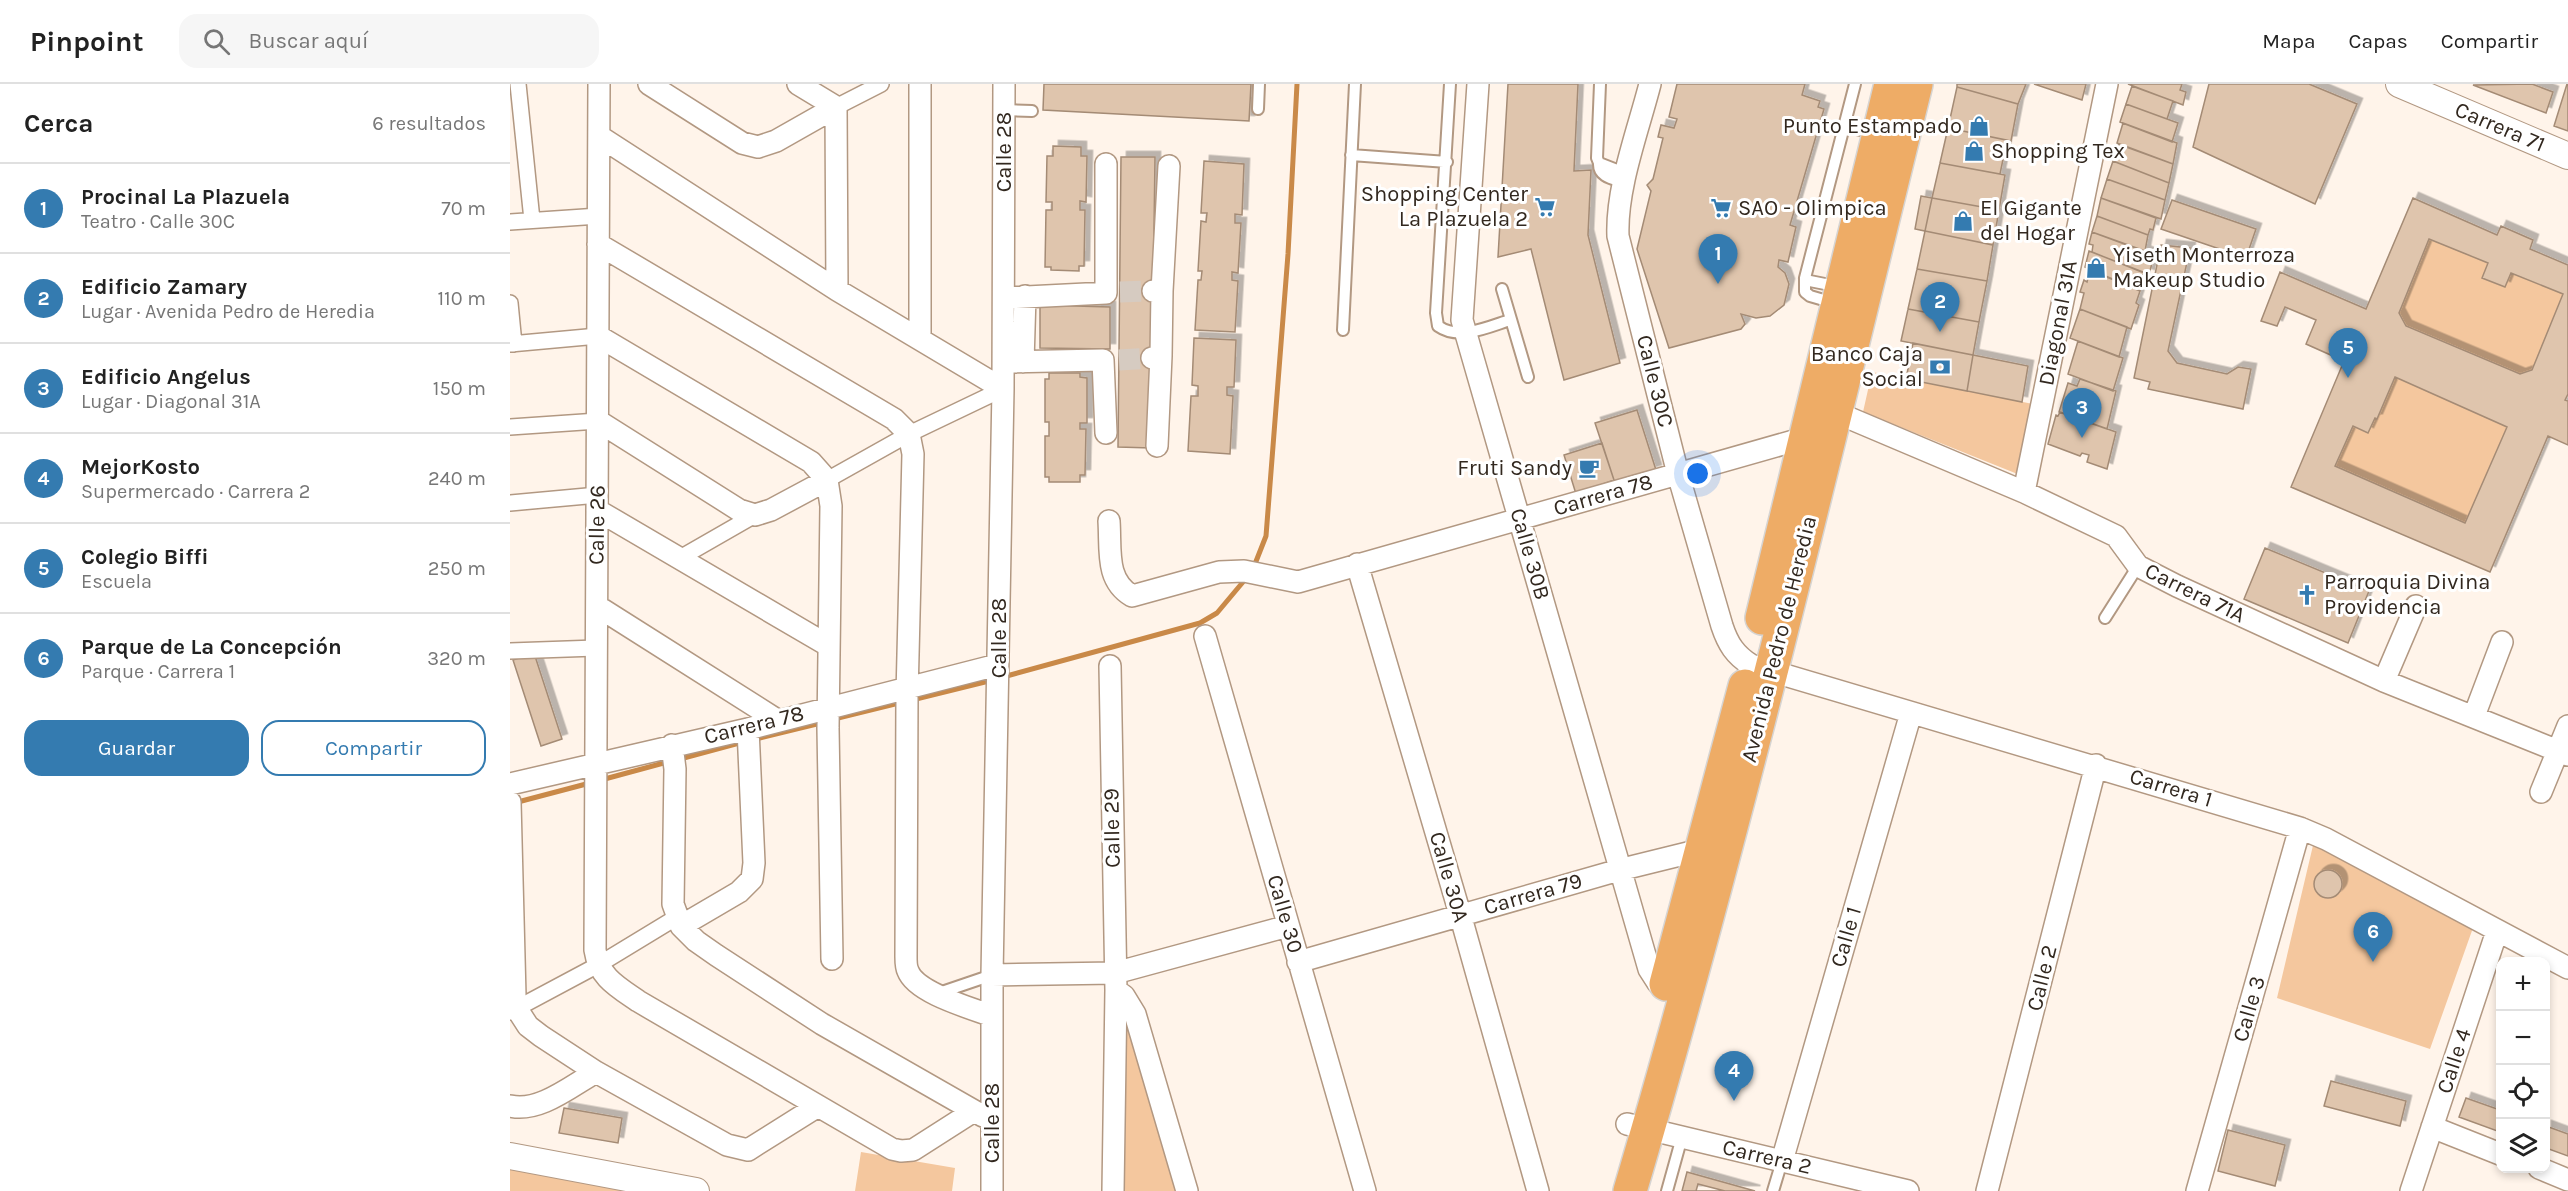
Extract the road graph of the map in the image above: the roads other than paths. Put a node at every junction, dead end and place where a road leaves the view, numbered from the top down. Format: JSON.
{"nodes":[{"id":1,"x":518,"y":84,"type":"edge"},
{"id":2,"x":599,"y":84,"type":"edge"},
{"id":3,"x":649,"y":84,"type":"edge"},
{"id":4,"x":798,"y":84,"type":"edge"},
{"id":5,"x":881,"y":84,"type":"edge"},
{"id":6,"x":920,"y":84,"type":"edge"},
{"id":7,"x":1004,"y":84,"type":"edge"},
{"id":8,"x":1259,"y":84,"type":"edge"},
{"id":9,"x":1355,"y":84,"type":"edge"},
{"id":10,"x":1450,"y":84,"type":"edge"},
{"id":11,"x":1478,"y":84,"type":"edge"},
{"id":12,"x":1600,"y":84,"type":"edge"},
{"id":13,"x":1650,"y":84,"type":"edge"},
{"id":14,"x":1855,"y":84,"type":"edge"},
{"id":15,"x":1890,"y":84,"type":"edge"},
{"id":16,"x":1916,"y":84,"type":"edge"},
{"id":17,"x":2107,"y":84,"type":"edge"},
{"id":18,"x":2399,"y":84,"type":"edge"},
{"id":19,"x":836,"y":107,"type":"junction"},
{"id":20,"x":1258,"y":109,"type":"dead end"},
{"id":21,"x":1004,"y":110,"type":"junction"},
{"id":22,"x":1032,"y":111,"type":"dead end"},
{"id":23,"x":1844,"y":126,"type":"junction"},
{"id":24,"x":1877,"y":134,"type":"junction"},
{"id":25,"x":599,"y":136,"type":"junction"},
{"id":26,"x":1351,"y":155,"type":"junction"},
{"id":27,"x":2568,"y":156,"type":"edge"},
{"id":28,"x":1447,"y":162,"type":"junction"},
{"id":29,"x":1106,"y":164,"type":"dead end"},
{"id":30,"x":1169,"y":166,"type":"dead end"},
{"id":31,"x":1626,"y":178,"type":"junction"},
{"id":32,"x":599,"y":216,"type":"junction"},
{"id":33,"x":532,"y":220,"type":"junction"},
{"id":34,"x":510,"y":222,"type":"edge"},
{"id":35,"x":598,"y":244,"type":"junction"},
{"id":36,"x":1805,"y":278,"type":"junction"},
{"id":37,"x":1502,"y":289,"type":"dead end"},
{"id":38,"x":837,"y":290,"type":"junction"},
{"id":39,"x":1839,"y":296,"type":"junction"},
{"id":40,"x":1014,"y":297,"type":"junction"},
{"id":41,"x":510,"y":303,"type":"edge"},
{"id":42,"x":1510,"y":320,"type":"junction"},
{"id":43,"x":1343,"y":330,"type":"dead end"},
{"id":44,"x":1465,"y":332,"type":"junction"},
{"id":45,"x":598,"y":336,"type":"junction"},
{"id":46,"x":920,"y":337,"type":"junction"},
{"id":47,"x":512,"y":344,"type":"edge"},
{"id":48,"x":1013,"y":362,"type":"junction"},
{"id":49,"x":1528,"y":377,"type":"dead end"},
{"id":50,"x":1003,"y":389,"type":"junction"},
{"id":51,"x":1835,"y":412,"type":"junction"},
{"id":52,"x":598,"y":421,"type":"junction"},
{"id":53,"x":510,"y":427,"type":"edge"},
{"id":54,"x":909,"y":434,"type":"junction"},
{"id":55,"x":1106,"y":434,"type":"dead end"},
{"id":56,"x":1804,"y":438,"type":"junction"},
{"id":57,"x":1157,"y":446,"type":"dead end"},
{"id":58,"x":1678,"y":474,"type":"junction"},
{"id":59,"x":827,"y":480,"type":"junction"},
{"id":60,"x":2024,"y":492,"type":"junction"},
{"id":61,"x":597,"y":502,"type":"junction"},
{"id":62,"x":510,"y":503,"type":"edge"},
{"id":63,"x":755,"y":515,"type":"junction"},
{"id":64,"x":1520,"y":518,"type":"junction"},
{"id":65,"x":1109,"y":521,"type":"dead end"},
{"id":66,"x":680,"y":558,"type":"junction"},
{"id":67,"x":1357,"y":564,"type":"junction"},
{"id":68,"x":2138,"y":566,"type":"junction"},
{"id":69,"x":597,"y":606,"type":"junction"},
{"id":70,"x":2416,"y":606,"type":"dead end"},
{"id":71,"x":2105,"y":618,"type":"dead end"},
{"id":72,"x":1205,"y":636,"type":"dead end"},
{"id":73,"x":2502,"y":642,"type":"dead end"},
{"id":74,"x":829,"y":646,"type":"junction"},
{"id":75,"x":596,"y":648,"type":"junction"},
{"id":76,"x":510,"y":651,"type":"edge"},
{"id":77,"x":1110,"y":666,"type":"dead end"},
{"id":78,"x":998,"y":668,"type":"junction"},
{"id":79,"x":1762,"y":668,"type":"junction"},
{"id":80,"x":2384,"y":681,"type":"junction"},
{"id":81,"x":907,"y":698,"type":"junction"},
{"id":82,"x":1911,"y":712,"type":"junction"},
{"id":83,"x":828,"y":716,"type":"junction"},
{"id":84,"x":2474,"y":717,"type":"junction"},
{"id":85,"x":777,"y":720,"type":"junction"},
{"id":86,"x":2568,"y":726,"type":"edge"},
{"id":87,"x":748,"y":738,"type":"junction"},
{"id":88,"x":2563,"y":753,"type":"edge"},
{"id":89,"x":673,"y":756,"type":"junction"},
{"id":90,"x":2096,"y":765,"type":"junction"},
{"id":91,"x":595,"y":777,"type":"junction"},
{"id":92,"x":510,"y":784,"type":"edge"},
{"id":93,"x":2541,"y":792,"type":"dead end"},
{"id":94,"x":510,"y":802,"type":"edge"},
{"id":95,"x":510,"y":813,"type":"edge"},
{"id":96,"x":2300,"y":828,"type":"junction"},
{"id":97,"x":1700,"y":850,"type":"junction"},
{"id":98,"x":1619,"y":870,"type":"junction"},
{"id":99,"x":1460,"y":914,"type":"junction"},
{"id":100,"x":679,"y":921,"type":"junction"},
{"id":101,"x":1288,"y":926,"type":"junction"},
{"id":102,"x":2498,"y":931,"type":"junction"},
{"id":103,"x":831,"y":959,"type":"dead end"},
{"id":104,"x":1298,"y":962,"type":"junction"},
{"id":105,"x":598,"y":965,"type":"junction"},
{"id":106,"x":2568,"y":968,"type":"edge"},
{"id":107,"x":992,"y":975,"type":"junction"},
{"id":108,"x":1115,"y":981,"type":"junction"},
{"id":109,"x":1676,"y":991,"type":"junction"},
{"id":110,"x":936,"y":994,"type":"junction"},
{"id":111,"x":514,"y":1011,"type":"edge"},
{"id":112,"x":992,"y":1016,"type":"junction"},
{"id":113,"x":596,"y":1072,"type":"junction"},
{"id":114,"x":510,"y":1106,"type":"edge"},
{"id":115,"x":818,"y":1106,"type":"junction"},
{"id":116,"x":983,"y":1116,"type":"junction"},
{"id":117,"x":1638,"y":1126,"type":"junction"},
{"id":118,"x":2432,"y":1127,"type":"junction"},
{"id":119,"x":1682,"y":1137,"type":"junction"},
{"id":120,"x":2496,"y":1152,"type":"edge"},
{"id":121,"x":510,"y":1156,"type":"edge"},
{"id":122,"x":1782,"y":1161,"type":"junction"},
{"id":123,"x":2550,"y":1173,"type":"edge"},
{"id":124,"x":2568,"y":1180,"type":"edge"},
{"id":125,"x":696,"y":1191,"type":"edge"},
{"id":126,"x":992,"y":1191,"type":"edge"},
{"id":127,"x":1113,"y":1191,"type":"edge"},
{"id":128,"x":1187,"y":1191,"type":"edge"},
{"id":129,"x":1365,"y":1191,"type":"edge"},
{"id":130,"x":1538,"y":1191,"type":"edge"},
{"id":131,"x":1609,"y":1191,"type":"edge"},
{"id":132,"x":1630,"y":1191,"type":"edge"},
{"id":133,"x":1667,"y":1191,"type":"edge"},
{"id":134,"x":1773,"y":1191,"type":"edge"},
{"id":135,"x":1908,"y":1191,"type":"edge"},
{"id":136,"x":1987,"y":1191,"type":"edge"},
{"id":137,"x":2197,"y":1191,"type":"edge"},
{"id":138,"x":2411,"y":1191,"type":"edge"}],
"edges":[{"from":1,"to":33,"type":"street"},
{"from":2,"to":25,"type":"street","name":"Calle 26"},
{"from":3,"to":19,"type":"street"},
{"from":4,"to":19,"type":"street"},
{"from":5,"to":19,"type":"street"},
{"from":6,"to":46,"type":"street"},
{"from":7,"to":21,"type":"street","name":"Calle 28"},
{"from":8,"to":20,"type":"lane"},
{"from":9,"to":26,"type":"lane"},
{"from":10,"to":28,"type":"lane"},
{"from":11,"to":44,"type":"street","name":"Calle 30B"},
{"from":12,"to":31,"type":"lane"},
{"from":13,"to":31,"type":"street","name":"Calle 30C"},
{"from":14,"to":23,"type":"lane"},
{"from":15,"to":24,"type":"highway","name":"Avenida Pedro de Heredia"},
{"from":16,"to":51,"type":"highway","name":"Avenida Pedro de Heredia"},
{"from":17,"to":60,"type":"street","name":"Diagonal 31A"},
{"from":18,"to":27,"type":"street","name":"Carrera 71"},
{"from":19,"to":38,"type":"street"},
{"from":21,"to":22,"type":"lane"},
{"from":21,"to":40,"type":"street","name":"Calle 28"},
{"from":23,"to":24,"type":"lane"},
{"from":23,"to":36,"type":"lane"},
{"from":24,"to":39,"type":"highway","name":"Avenida Pedro de Heredia"},
{"from":25,"to":32,"type":"street","name":"Calle 26"},
{"from":25,"to":38,"type":"street"},
{"from":26,"to":28,"type":"lane"},
{"from":26,"to":43,"type":"lane"},
{"from":28,"to":44,"type":"lane"},
{"from":29,"to":40,"type":"street"},
{"from":30,"to":57,"type":"street"},
{"from":31,"to":58,"type":"street","name":"Calle 30C"},
{"from":32,"to":33,"type":"street"},
{"from":32,"to":35,"type":"street","name":"Calle 26"},
{"from":33,"to":34,"type":"street"},
{"from":35,"to":45,"type":"street","name":"Calle 26"},
{"from":35,"to":54,"type":"street"},
{"from":36,"to":39,"type":"lane"},
{"from":36,"to":39,"type":"lane"},
{"from":37,"to":42,"type":"lane"},
{"from":38,"to":46,"type":"street"},
{"from":39,"to":56,"type":"highway","name":"Avenida Pedro de Heredia"},
{"from":40,"to":48,"type":"street","name":"Calle 28"},
{"from":41,"to":47,"type":"street"},
{"from":42,"to":44,"type":"lane"},
{"from":42,"to":49,"type":"lane"},
{"from":44,"to":64,"type":"street","name":"Calle 30B"},
{"from":45,"to":47,"type":"street"},
{"from":45,"to":52,"type":"street","name":"Calle 26"},
{"from":45,"to":59,"type":"street"},
{"from":46,"to":50,"type":"street"},
{"from":48,"to":50,"type":"street","name":"Calle 28"},
{"from":48,"to":55,"type":"street"},
{"from":50,"to":54,"type":"street"},
{"from":50,"to":78,"type":"street","name":"Calle 28"},
{"from":51,"to":60,"type":"street","name":"Carrera 71A"},
{"from":51,"to":79,"type":"highway","name":"Avenida Pedro de Heredia"},
{"from":52,"to":53,"type":"street"},
{"from":52,"to":61,"type":"street","name":"Calle 26"},
{"from":52,"to":63,"type":"street"},
{"from":54,"to":59,"type":"street"},
{"from":54,"to":81,"type":"street"},
{"from":56,"to":58,"type":"street","name":"Carrera 78"},
{"from":56,"to":79,"type":"highway","name":"Avenida Pedro de Heredia"},
{"from":58,"to":64,"type":"street","name":"Carrera 78"},
{"from":58,"to":79,"type":"street","name":"Calle 30C"},
{"from":59,"to":63,"type":"street"},
{"from":59,"to":74,"type":"street"},
{"from":60,"to":68,"type":"street","name":"Carrera 71A"},
{"from":61,"to":62,"type":"street"},
{"from":61,"to":66,"type":"street"},
{"from":61,"to":69,"type":"street","name":"Calle 26"},
{"from":63,"to":66,"type":"street"},
{"from":64,"to":67,"type":"street","name":"Carrera 78"},
{"from":64,"to":98,"type":"street","name":"Calle 30B"},
{"from":65,"to":67,"type":"street","name":"Carrera 78"},
{"from":66,"to":74,"type":"street"},
{"from":67,"to":99,"type":"street","name":"Calle 30A"},
{"from":68,"to":71,"type":"lane"},
{"from":68,"to":80,"type":"street","name":"Carrera 71A"},
{"from":69,"to":75,"type":"street","name":"Calle 26"},
{"from":69,"to":85,"type":"street"},
{"from":70,"to":80,"type":"street"},
{"from":72,"to":101,"type":"street","name":"Calle 30"},
{"from":73,"to":84,"type":"street"},
{"from":74,"to":83,"type":"street"},
{"from":75,"to":76,"type":"street"},
{"from":75,"to":91,"type":"street","name":"Calle 26"},
{"from":77,"to":108,"type":"street","name":"Calle 29"},
{"from":78,"to":81,"type":"street","name":"Carrera 78"},
{"from":78,"to":107,"type":"street","name":"Calle 28"},
{"from":79,"to":82,"type":"street","name":"Carrera 1"},
{"from":79,"to":97,"type":"highway","name":"Avenida Pedro de Heredia"},
{"from":79,"to":109,"type":"highway","name":"Avenida Pedro de Heredia"},
{"from":80,"to":84,"type":"street","name":"Carrera 71A"},
{"from":81,"to":83,"type":"street","name":"Carrera 78"},
{"from":81,"to":110,"type":"street"},
{"from":82,"to":90,"type":"street","name":"Carrera 1"},
{"from":82,"to":122,"type":"street","name":"Calle 1"},
{"from":83,"to":85,"type":"street","name":"Carrera 78"},
{"from":83,"to":103,"type":"street"},
{"from":84,"to":88,"type":"street","name":"Carrera 71A"},
{"from":85,"to":87,"type":"street","name":"Carrera 78"},
{"from":86,"to":88,"type":"street"},
{"from":87,"to":89,"type":"street","name":"Carrera 78"},
{"from":87,"to":100,"type":"street"},
{"from":88,"to":93,"type":"street"},
{"from":89,"to":91,"type":"street","name":"Carrera 78"},
{"from":89,"to":100,"type":"street"},
{"from":90,"to":96,"type":"street","name":"Carrera 1"},
{"from":90,"to":136,"type":"street","name":"Calle 2"},
{"from":91,"to":92,"type":"street","name":"Carrera 78"},
{"from":91,"to":105,"type":"street","name":"Calle 26"},
{"from":94,"to":95,"type":"street"},
{"from":95,"to":111,"type":"street"},
{"from":96,"to":102,"type":"street","name":"Carrera 1"},
{"from":96,"to":137,"type":"street","name":"Calle 3"},
{"from":97,"to":98,"type":"street","name":"Carrera 79"},
{"from":97,"to":109,"type":"highway","name":"Avenida Pedro de Heredia"},
{"from":98,"to":99,"type":"street","name":"Carrera 79"},
{"from":98,"to":109,"type":"street","name":"Calle 30B"},
{"from":99,"to":104,"type":"street","name":"Carrera 79"},
{"from":99,"to":130,"type":"street","name":"Calle 30A"},
{"from":100,"to":105,"type":"street"},
{"from":100,"to":116,"type":"street"},
{"from":101,"to":104,"type":"street","name":"Calle 30"},
{"from":101,"to":108,"type":"street"},
{"from":102,"to":106,"type":"street","name":"Carrera 1"},
{"from":102,"to":118,"type":"street","name":"Calle 4"},
{"from":104,"to":129,"type":"street","name":"Calle 30"},
{"from":105,"to":111,"type":"street"},
{"from":105,"to":115,"type":"street"},
{"from":107,"to":108,"type":"street"},
{"from":107,"to":110,"type":"lane"},
{"from":107,"to":112,"type":"street","name":"Calle 28"},
{"from":108,"to":127,"type":"street","name":"Calle 29"},
{"from":108,"to":128,"type":"street"},
{"from":109,"to":117,"type":"highway","name":"Avenida Pedro de Heredia"},
{"from":110,"to":112,"type":"street"},
{"from":111,"to":113,"type":"street"},
{"from":112,"to":116,"type":"street","name":"Calle 28"},
{"from":113,"to":114,"type":"street"},
{"from":113,"to":115,"type":"street"},
{"from":115,"to":116,"type":"street"},
{"from":116,"to":126,"type":"street","name":"Calle 28"},
{"from":117,"to":119,"type":"street","name":"Carrera 2"},
{"from":117,"to":131,"type":"highway","name":"Avenida Pedro de Heredia"},
{"from":117,"to":132,"type":"highway","name":"Avenida Pedro de Heredia"},
{"from":118,"to":120,"type":"street"},
{"from":118,"to":138,"type":"street","name":"Calle 4"},
{"from":119,"to":122,"type":"street","name":"Carrera 2"},
{"from":119,"to":133,"type":"lane"},
{"from":121,"to":125,"type":"street"},
{"from":122,"to":134,"type":"lane"},
{"from":122,"to":135,"type":"street","name":"Carrera 2"},
{"from":123,"to":124,"type":"street"}]}
